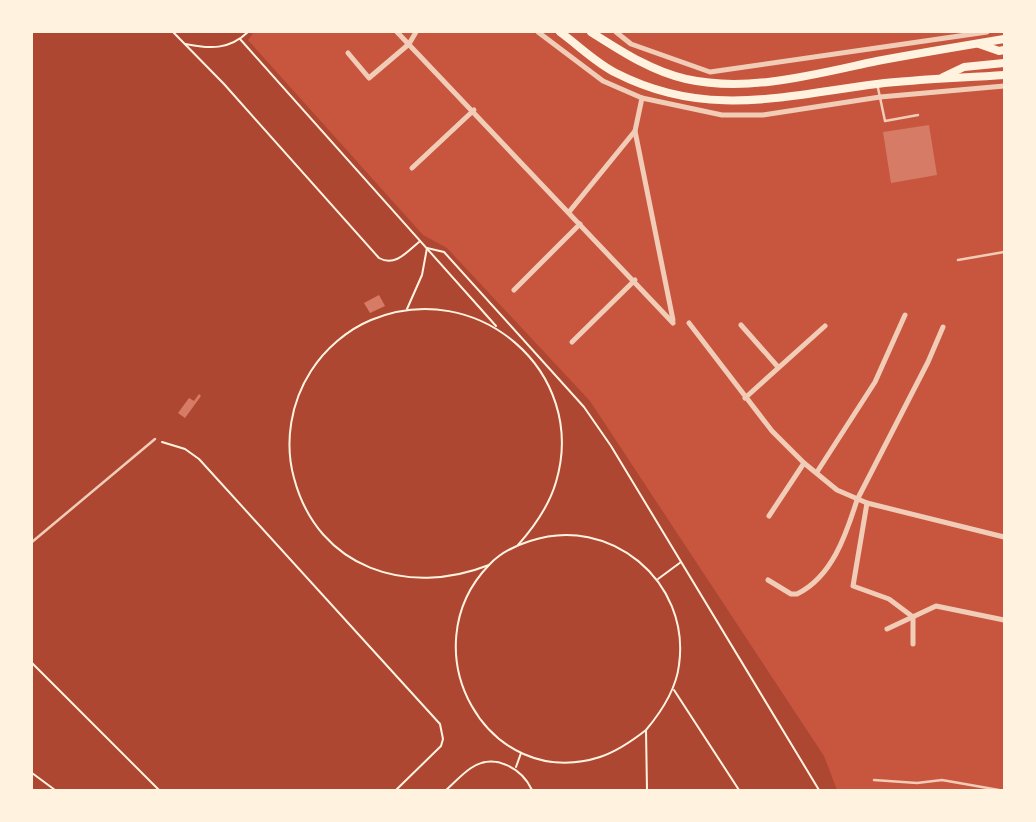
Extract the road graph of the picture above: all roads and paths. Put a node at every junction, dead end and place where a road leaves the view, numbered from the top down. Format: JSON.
{"nodes":[{"id":1,"x":173,"y":32,"type":"edge"},
{"id":2,"x":248,"y":32,"type":"edge"},
{"id":3,"x":397,"y":32,"type":"edge"},
{"id":4,"x":416,"y":32,"type":"edge"},
{"id":5,"x":538,"y":32,"type":"edge"},
{"id":6,"x":560,"y":32,"type":"edge"},
{"id":7,"x":590,"y":32,"type":"edge"},
{"id":8,"x":616,"y":32,"type":"edge"},
{"id":9,"x":931,"y":32,"type":"edge"},
{"id":10,"x":987,"y":32,"type":"edge"},
{"id":11,"x":240,"y":39,"type":"junction"},
{"id":12,"x":1004,"y":39,"type":"edge"},
{"id":13,"x":932,"y":40,"type":"junction"},
{"id":14,"x":184,"y":43,"type":"junction"},
{"id":15,"x":409,"y":44,"type":"junction"},
{"id":16,"x":976,"y":44,"type":"junction"},
{"id":17,"x":1004,"y":50,"type":"edge"},
{"id":18,"x":348,"y":53,"type":"dead end"},
{"id":19,"x":1004,"y":63,"type":"edge"},
{"id":20,"x":1004,"y":75,"type":"edge"},
{"id":21,"x":936,"y":80,"type":"junction"},
{"id":22,"x":877,"y":84,"type":"junction"},
{"id":23,"x":1004,"y":86,"type":"edge"},
{"id":24,"x":880,"y":97,"type":"junction"},
{"id":25,"x":642,"y":98,"type":"junction"},
{"id":26,"x":474,"y":110,"type":"junction"},
{"id":27,"x":918,"y":115,"type":"dead end"},
{"id":28,"x":635,"y":131,"type":"junction"},
{"id":29,"x":412,"y":167,"type":"dead end"},
{"id":30,"x":569,"y":212,"type":"junction"},
{"id":31,"x":580,"y":223,"type":"junction"},
{"id":32,"x":420,"y":242,"type":"junction"},
{"id":33,"x":427,"y":248,"type":"junction"},
{"id":34,"x":1004,"y":252,"type":"edge"},
{"id":35,"x":958,"y":260,"type":"dead end"},
{"id":36,"x":635,"y":280,"type":"junction"},
{"id":37,"x":514,"y":290,"type":"dead end"},
{"id":38,"x":407,"y":310,"type":"junction"},
{"id":39,"x":905,"y":316,"type":"dead end"},
{"id":40,"x":690,"y":323,"type":"dead end"},
{"id":41,"x":741,"y":325,"type":"dead end"},
{"id":42,"x":825,"y":326,"type":"dead end"},
{"id":43,"x":943,"y":327,"type":"dead end"},
{"id":44,"x":499,"y":330,"type":"junction"},
{"id":45,"x":520,"y":336,"type":"junction"},
{"id":46,"x":512,"y":339,"type":"junction"},
{"id":47,"x":572,"y":342,"type":"dead end"},
{"id":48,"x":778,"y":367,"type":"junction"},
{"id":49,"x":745,"y":398,"type":"junction"},
{"id":50,"x":155,"y":439,"type":"joint"},
{"id":51,"x":804,"y":463,"type":"junction"},
{"id":52,"x":817,"y":472,"type":"junction"},
{"id":53,"x":858,"y":500,"type":"junction"},
{"id":54,"x":867,"y":503,"type":"junction"},
{"id":55,"x":769,"y":516,"type":"dead end"},
{"id":56,"x":1004,"y":537,"type":"edge"},
{"id":57,"x":32,"y":542,"type":"edge"},
{"id":58,"x":518,"y":545,"type":"junction"},
{"id":59,"x":682,"y":562,"type":"junction"},
{"id":60,"x":489,"y":565,"type":"junction"},
{"id":61,"x":658,"y":579,"type":"junction"},
{"id":62,"x":768,"y":580,"type":"dead end"},
{"id":63,"x":913,"y":617,"type":"junction"},
{"id":64,"x":1004,"y":620,"type":"edge"},
{"id":65,"x":887,"y":628,"type":"dead end"},
{"id":66,"x":913,"y":645,"type":"dead end"},
{"id":67,"x":32,"y":663,"type":"edge"},
{"id":68,"x":673,"y":689,"type":"junction"},
{"id":69,"x":646,"y":730,"type":"junction"},
{"id":70,"x":521,"y":752,"type":"junction"},
{"id":71,"x":515,"y":768,"type":"junction"},
{"id":72,"x":32,"y":773,"type":"edge"},
{"id":73,"x":874,"y":780,"type":"dead end"},
{"id":74,"x":55,"y":790,"type":"edge"},
{"id":75,"x":159,"y":790,"type":"edge"},
{"id":76,"x":396,"y":790,"type":"edge"},
{"id":77,"x":446,"y":790,"type":"edge"},
{"id":78,"x":532,"y":790,"type":"edge"},
{"id":79,"x":647,"y":790,"type":"edge"},
{"id":80,"x":739,"y":790,"type":"edge"},
{"id":81,"x":819,"y":790,"type":"edge"},
{"id":82,"x":999,"y":790,"type":"edge"}],
"edges":[{"from":1,"to":14,"type":"path"},
{"from":2,"to":11,"type":"path"},
{"from":3,"to":15,"type":"street"},
{"from":4,"to":15,"type":"street"},
{"from":5,"to":25,"type":"street"},
{"from":6,"to":22,"type":"main road"},
{"from":7,"to":16,"type":"main road"},
{"from":8,"to":13,"type":"street"},
{"from":9,"to":13,"type":"street"},
{"from":10,"to":13,"type":"street"},
{"from":11,"to":14,"type":"path"},
{"from":11,"to":32,"type":"path"},
{"from":12,"to":16,"type":"main road"},
{"from":14,"to":32,"type":"path"},
{"from":15,"to":18,"type":"street"},
{"from":15,"to":26,"type":"street"},
{"from":16,"to":17,"type":"main road"},
{"from":19,"to":21,"type":"main road"},
{"from":20,"to":21,"type":"main road"},
{"from":21,"to":22,"type":"main road"},
{"from":22,"to":24,"type":"lane"},
{"from":23,"to":24,"type":"street"},
{"from":24,"to":25,"type":"street"},
{"from":24,"to":27,"type":"lane"},
{"from":25,"to":28,"type":"street"},
{"from":26,"to":29,"type":"street"},
{"from":26,"to":30,"type":"street"},
{"from":28,"to":30,"type":"street"},
{"from":28,"to":36,"type":"street"},
{"from":30,"to":31,"type":"street"},
{"from":31,"to":36,"type":"street"},
{"from":31,"to":37,"type":"street"},
{"from":32,"to":33,"type":"path"},
{"from":33,"to":38,"type":"path"},
{"from":33,"to":44,"type":"path"},
{"from":33,"to":45,"type":"path"},
{"from":34,"to":35,"type":"lane"},
{"from":36,"to":47,"type":"street"},
{"from":38,"to":44,"type":"path"},
{"from":38,"to":60,"type":"path"},
{"from":39,"to":52,"type":"street"},
{"from":40,"to":49,"type":"street"},
{"from":41,"to":48,"type":"street"},
{"from":42,"to":48,"type":"street"},
{"from":43,"to":53,"type":"street"},
{"from":44,"to":46,"type":"path"},
{"from":45,"to":46,"type":"path"},
{"from":45,"to":59,"type":"path"},
{"from":46,"to":58,"type":"path"},
{"from":48,"to":49,"type":"street"},
{"from":49,"to":51,"type":"street"},
{"from":50,"to":57,"type":"lane"},
{"from":50,"to":76,"type":"path"},
{"from":51,"to":52,"type":"street"},
{"from":51,"to":55,"type":"street"},
{"from":52,"to":53,"type":"street"},
{"from":53,"to":54,"type":"street"},
{"from":53,"to":62,"type":"street"},
{"from":54,"to":56,"type":"street"},
{"from":54,"to":63,"type":"street"},
{"from":58,"to":60,"type":"path"},
{"from":58,"to":61,"type":"path"},
{"from":59,"to":61,"type":"path"},
{"from":59,"to":81,"type":"path"},
{"from":60,"to":70,"type":"path"},
{"from":61,"to":68,"type":"path"},
{"from":63,"to":64,"type":"street"},
{"from":63,"to":65,"type":"street"},
{"from":63,"to":66,"type":"street"},
{"from":67,"to":75,"type":"path"},
{"from":68,"to":69,"type":"path"},
{"from":68,"to":80,"type":"path"},
{"from":69,"to":70,"type":"path"},
{"from":69,"to":79,"type":"path"},
{"from":70,"to":71,"type":"path"},
{"from":71,"to":77,"type":"path"},
{"from":71,"to":78,"type":"path"},
{"from":72,"to":74,"type":"path"},
{"from":73,"to":82,"type":"lane"}]}
